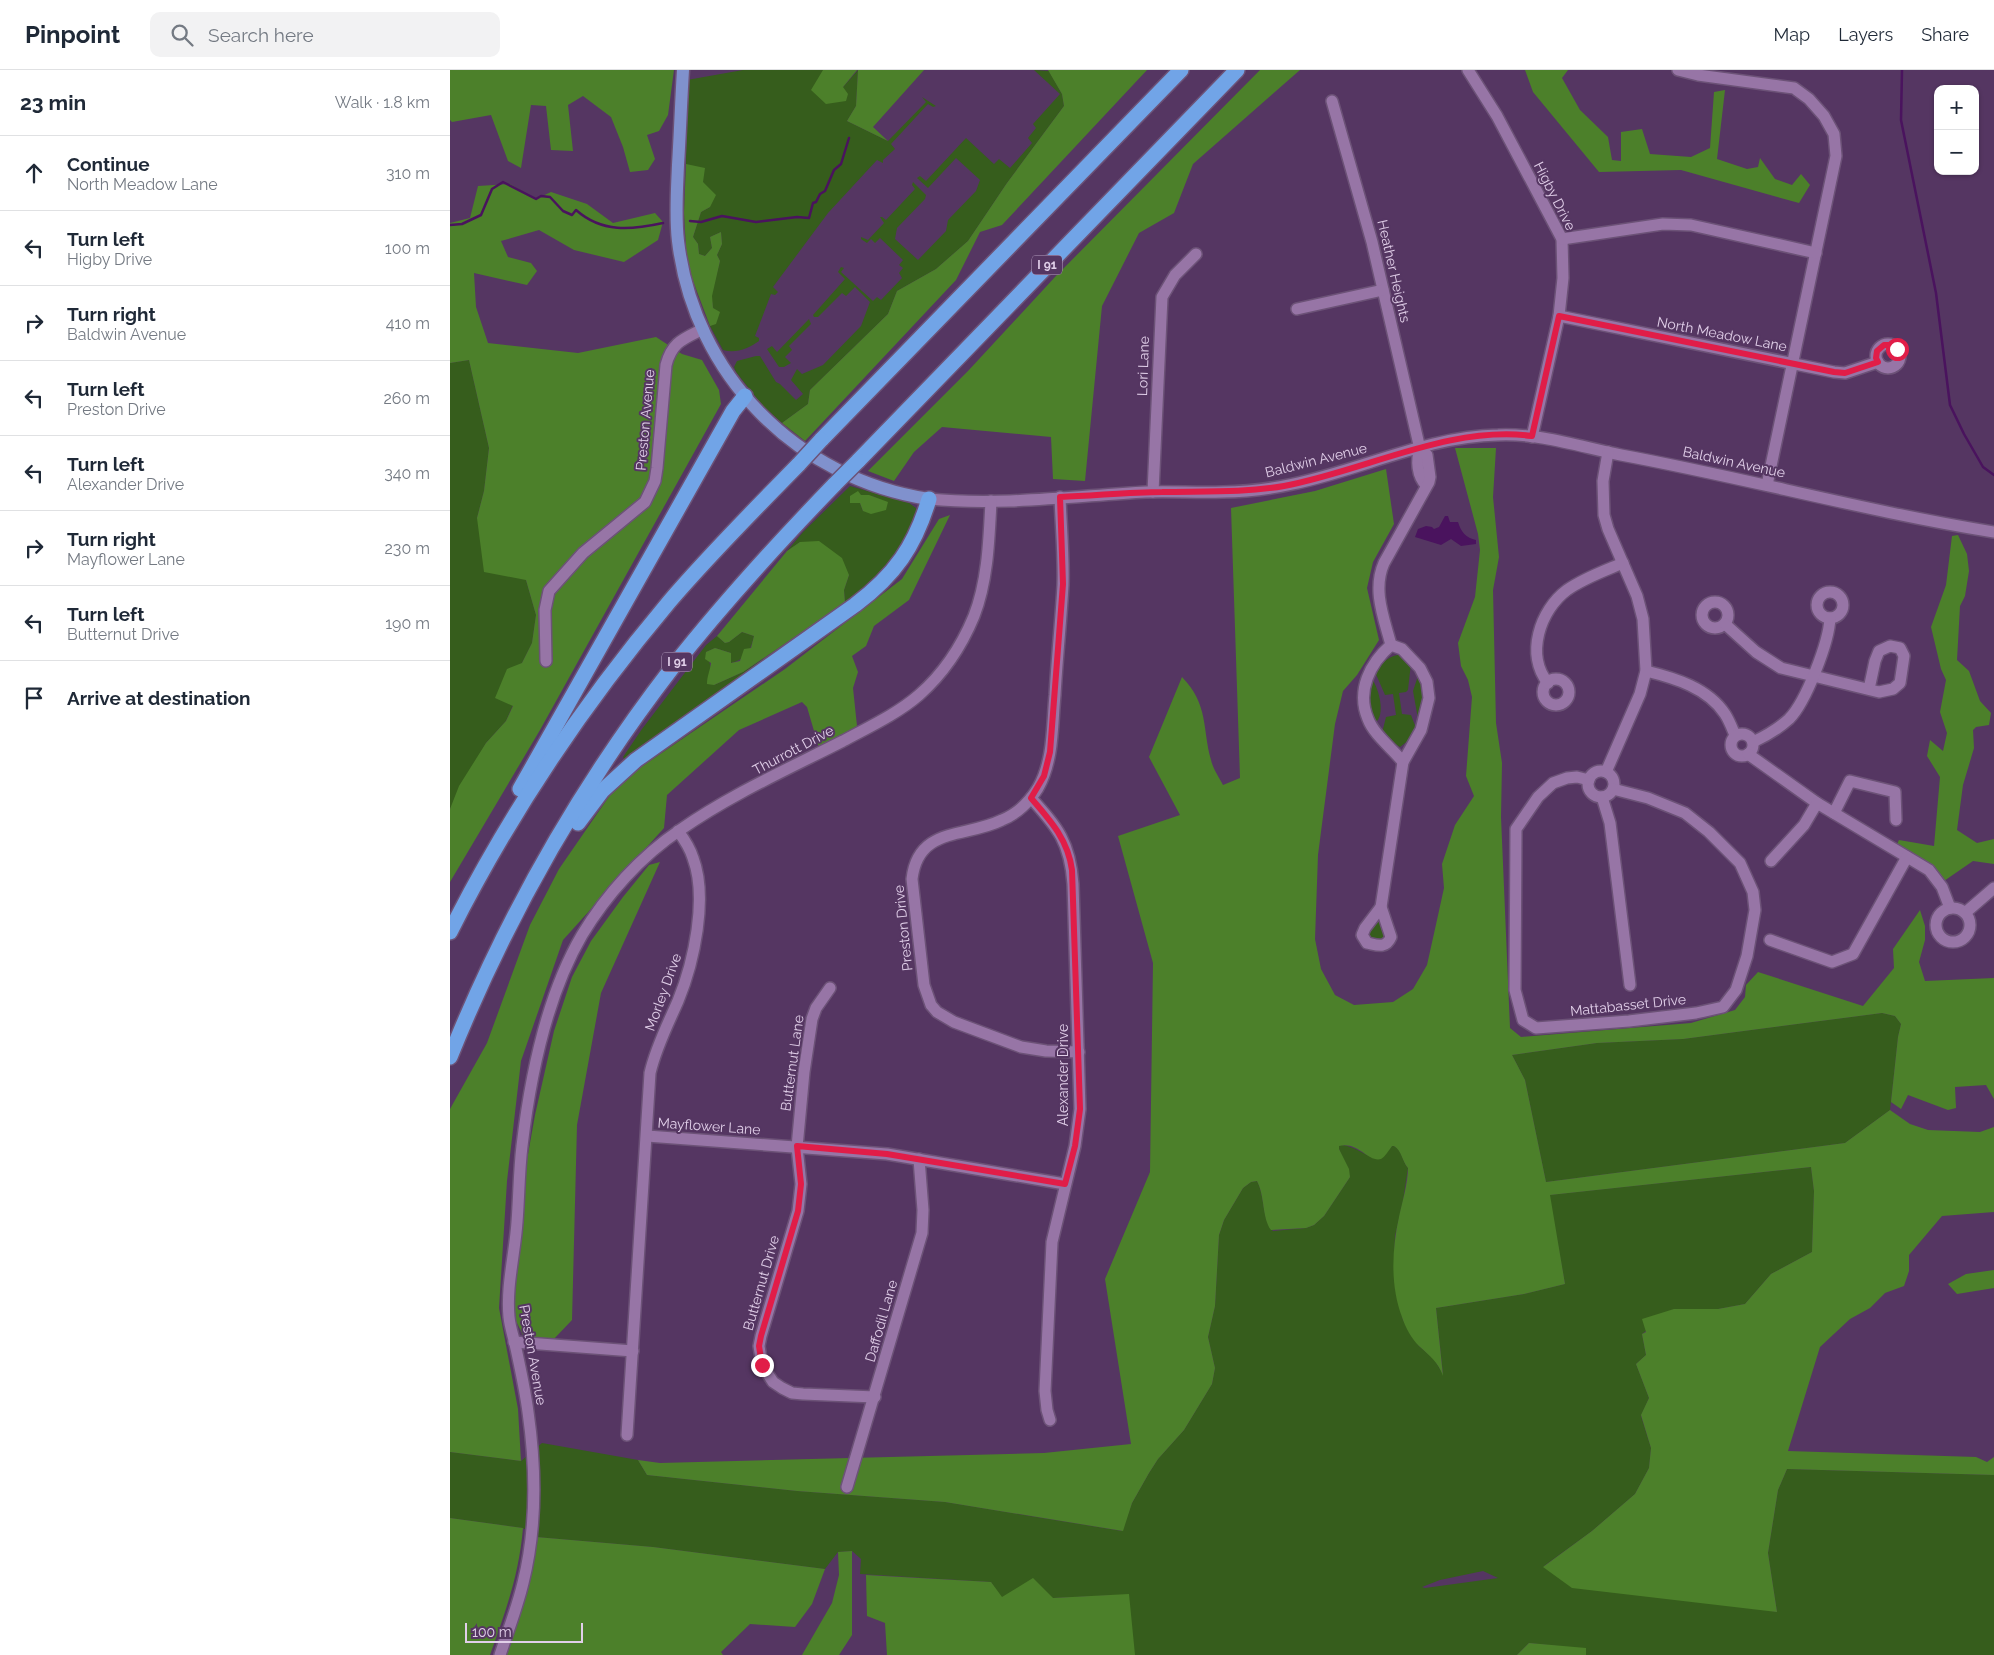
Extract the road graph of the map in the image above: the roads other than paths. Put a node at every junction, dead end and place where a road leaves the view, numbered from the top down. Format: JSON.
{"nodes":[{"id":1,"x":683,"y":70,"type":"edge"},
{"id":2,"x":1182,"y":70,"type":"edge"},
{"id":3,"x":1237,"y":70,"type":"edge"},
{"id":4,"x":1468,"y":70,"type":"edge"},
{"id":5,"x":1678,"y":70,"type":"edge"},
{"id":6,"x":1752,"y":76,"type":"edge"},
{"id":7,"x":1332,"y":101,"type":"dead end"},
{"id":8,"x":1562,"y":239,"type":"junction"},
{"id":9,"x":1816,"y":253,"type":"junction"},
{"id":10,"x":1196,"y":254,"type":"dead end"},
{"id":11,"x":1383,"y":290,"type":"junction"},
{"id":12,"x":1296,"y":309,"type":"dead end"},
{"id":13,"x":1559,"y":316,"type":"junction"},
{"id":14,"x":703,"y":329,"type":"junction"},
{"id":15,"x":1878,"y":362,"type":"dead end"},
{"id":16,"x":1793,"y":364,"type":"junction"},
{"id":17,"x":745,"y":396,"type":"junction"},
{"id":18,"x":1532,"y":436,"type":"junction"},
{"id":19,"x":1420,"y":449,"type":"junction"},
{"id":20,"x":1608,"y":452,"type":"junction"},
{"id":21,"x":1767,"y":484,"type":"junction"},
{"id":22,"x":1153,"y":492,"type":"junction"},
{"id":23,"x":1060,"y":497,"type":"junction"},
{"id":24,"x":929,"y":498,"type":"junction"},
{"id":25,"x":991,"y":501,"type":"junction"},
{"id":26,"x":1994,"y":532,"type":"edge"},
{"id":27,"x":1624,"y":563,"type":"junction"},
{"id":28,"x":1830,"y":618,"type":"dead end"},
{"id":29,"x":1725,"y":624,"type":"dead end"},
{"id":30,"x":1391,"y":645,"type":"junction"},
{"id":31,"x":546,"y":661,"type":"dead end"},
{"id":32,"x":1646,"y":671,"type":"junction"},
{"id":33,"x":1813,"y":676,"type":"junction"},
{"id":34,"x":1548,"y":683,"type":"dead end"},
{"id":35,"x":1869,"y":690,"type":"dead end"},
{"id":36,"x":1735,"y":735,"type":"junction"},
{"id":37,"x":1753,"y":742,"type":"junction"},
{"id":38,"x":1748,"y":754,"type":"junction"},
{"id":39,"x":1403,"y":762,"type":"junction"},
{"id":40,"x":1606,"y":772,"type":"junction"},
{"id":41,"x":1589,"y":780,"type":"junction"},
{"id":42,"x":1613,"y":789,"type":"junction"},
{"id":43,"x":1602,"y":797,"type":"junction"},
{"id":44,"x":1031,"y":798,"type":"junction"},
{"id":45,"x":1817,"y":803,"type":"junction"},
{"id":46,"x":1834,"y":813,"type":"junction"},
{"id":47,"x":1896,"y":820,"type":"dead end"},
{"id":48,"x":678,"y":830,"type":"junction"},
{"id":49,"x":495,"y":848,"type":"junction"},
{"id":50,"x":1907,"y":857,"type":"junction"},
{"id":51,"x":545,"y":861,"type":"junction"},
{"id":52,"x":1771,"y":861,"type":"dead end"},
{"id":53,"x":1994,"y":888,"type":"edge"},
{"id":54,"x":1381,"y":907,"type":"dead end"},
{"id":55,"x":1950,"y":908,"type":"junction"},
{"id":56,"x":1965,"y":913,"type":"junction"},
{"id":57,"x":450,"y":932,"type":"edge"},
{"id":58,"x":1770,"y":940,"type":"dead end"},
{"id":59,"x":1630,"y":985,"type":"dead end"},
{"id":60,"x":830,"y":988,"type":"dead end"},
{"id":61,"x":553,"y":999,"type":"joint"},
{"id":62,"x":1079,"y":1052,"type":"junction"},
{"id":63,"x":450,"y":1057,"type":"edge"},
{"id":64,"x":647,"y":1136,"type":"junction"},
{"id":65,"x":797,"y":1146,"type":"junction"},
{"id":66,"x":919,"y":1159,"type":"junction"},
{"id":67,"x":1065,"y":1184,"type":"junction"},
{"id":68,"x":514,"y":1342,"type":"junction"},
{"id":69,"x":633,"y":1351,"type":"junction"},
{"id":70,"x":875,"y":1397,"type":"junction"},
{"id":71,"x":1050,"y":1420,"type":"dead end"},
{"id":72,"x":627,"y":1435,"type":"dead end"},
{"id":73,"x":848,"y":1487,"type":"dead end"},
{"id":74,"x":500,"y":1655,"type":"edge"}],
"edges":[{"from":1,"to":14,"type":"main road"},
{"from":2,"to":49,"type":"highway","bridge":true},
{"from":3,"to":51,"type":"highway","number":"I 91","bridge":true},
{"from":4,"to":8,"type":"street","name":"Higby Drive"},
{"from":5,"to":6,"type":"street"},
{"from":6,"to":9,"type":"street"},
{"from":7,"to":11,"type":"street","name":"Heather Heights"},
{"from":8,"to":9,"type":"street"},
{"from":8,"to":13,"type":"street","name":"Higby Drive"},
{"from":9,"to":16,"type":"street"},
{"from":10,"to":22,"type":"street","name":"Lori Lane"},
{"from":11,"to":12,"type":"street"},
{"from":11,"to":19,"type":"street","name":"Heather Heights"},
{"from":13,"to":16,"type":"street","name":"North Meadow Lane"},
{"from":13,"to":18,"type":"street","name":"Higby Drive"},
{"from":14,"to":17,"type":"main road","name":"Baldwin Avenue"},
{"from":14,"to":31,"type":"street","name":"Preston Avenue"},
{"from":15,"to":16,"type":"street","name":"North Meadow Lane"},
{"from":16,"to":21,"type":"street"},
{"from":17,"to":24,"type":"main road","name":"Baldwin Avenue"},
{"from":17,"to":49,"type":"highway"},
{"from":18,"to":19,"type":"street","name":"Baldwin Avenue"},
{"from":18,"to":20,"type":"street","name":"Baldwin Avenue"},
{"from":19,"to":22,"type":"street","name":"Baldwin Avenue"},
{"from":19,"to":30,"type":"street","name":"Heather Heights"},
{"from":20,"to":21,"type":"street","name":"Baldwin Avenue"},
{"from":20,"to":27,"type":"street"},
{"from":21,"to":26,"type":"street","name":"Baldwin Avenue"},
{"from":22,"to":23,"type":"street","name":"Baldwin Avenue"},
{"from":23,"to":25,"type":"street","name":"Baldwin Avenue"},
{"from":23,"to":44,"type":"street","name":"Preston Drive"},
{"from":24,"to":25,"type":"street","name":"Baldwin Avenue"},
{"from":24,"to":51,"type":"highway"},
{"from":25,"to":48,"type":"street","name":"Thurrott Drive"},
{"from":27,"to":32,"type":"street"},
{"from":27,"to":34,"type":"street"},
{"from":28,"to":33,"type":"street"},
{"from":29,"to":33,"type":"street"},
{"from":30,"to":39,"type":"street"},
{"from":30,"to":39,"type":"street"},
{"from":32,"to":36,"type":"street"},
{"from":32,"to":40,"type":"street"},
{"from":33,"to":35,"type":"street"},
{"from":33,"to":37,"type":"street"},
{"from":36,"to":37,"type":"street"},
{"from":36,"to":38,"type":"street"},
{"from":37,"to":38,"type":"street"},
{"from":38,"to":45,"type":"street"},
{"from":39,"to":54,"type":"street"},
{"from":40,"to":41,"type":"street","name":"Mattabasset Drive"},
{"from":40,"to":42,"type":"street"},
{"from":41,"to":42,"type":"street","name":"Mattabasset Drive"},
{"from":41,"to":43,"type":"street","name":"Mattabasset Drive"},
{"from":42,"to":43,"type":"street"},
{"from":43,"to":59,"type":"street","name":"Mattabasset Drive"},
{"from":44,"to":62,"type":"street","name":"Alexander Drive"},
{"from":44,"to":62,"type":"street","name":"Preston Drive"},
{"from":45,"to":46,"type":"street"},
{"from":45,"to":52,"type":"street"},
{"from":46,"to":47,"type":"street"},
{"from":46,"to":50,"type":"street"},
{"from":48,"to":61,"type":"street","name":"Thurrott Drive"},
{"from":48,"to":64,"type":"street","name":"Morley Drive"},
{"from":49,"to":57,"type":"highway"},
{"from":50,"to":55,"type":"street"},
{"from":50,"to":58,"type":"street"},
{"from":51,"to":63,"type":"highway","number":"I 91"},
{"from":53,"to":56,"type":"street"},
{"from":55,"to":56,"type":"street"},
{"from":55,"to":56,"type":"street"},
{"from":60,"to":65,"type":"street","name":"Butternut Lane"},
{"from":61,"to":68,"type":"street","name":"Preston Avenue"},
{"from":62,"to":67,"type":"street","name":"Alexander Drive"},
{"from":64,"to":65,"type":"street","name":"Mayflower Lane"},
{"from":64,"to":69,"type":"street","name":"Mayflower Lane"},
{"from":65,"to":66,"type":"street","name":"Mayflower Lane"},
{"from":65,"to":70,"type":"street","name":"Butternut Drive"},
{"from":66,"to":67,"type":"street","name":"Mayflower Lane"},
{"from":66,"to":70,"type":"street","name":"Daffodil Lane"},
{"from":67,"to":71,"type":"street","name":"Alexander Drive"},
{"from":68,"to":69,"type":"street"},
{"from":68,"to":74,"type":"street","name":"Preston Avenue"},
{"from":69,"to":72,"type":"street","name":"Mayflower Lane"},
{"from":70,"to":73,"type":"street","name":"Daffodil Lane"}]}
